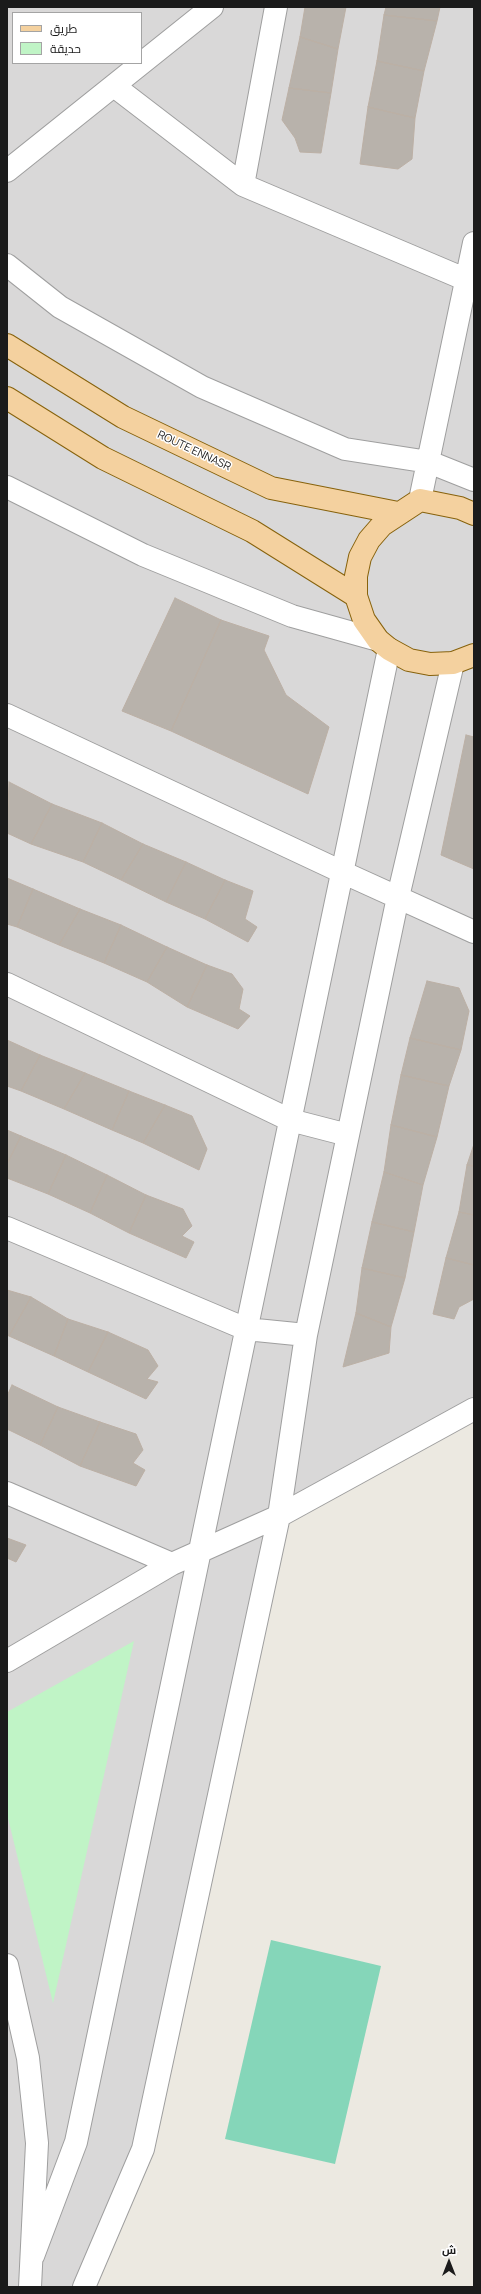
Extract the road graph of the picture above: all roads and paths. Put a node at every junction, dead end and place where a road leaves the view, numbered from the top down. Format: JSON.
{"nodes":[{"id":1,"x":212,"y":7,"type":"edge"},
{"id":2,"x":276,"y":7,"type":"edge"},
{"id":3,"x":142,"y":63,"type":"edge"},
{"id":4,"x":141,"y":64,"type":"edge"},
{"id":5,"x":114,"y":86,"type":"junction"},
{"id":6,"x":7,"y":171,"type":"edge"},
{"id":7,"x":243,"y":185,"type":"junction"},
{"id":8,"x":474,"y":243,"type":"edge"},
{"id":9,"x":7,"y":264,"type":"edge"},
{"id":10,"x":470,"y":281,"type":"edge"},
{"id":11,"x":7,"y":345,"type":"edge"},
{"id":12,"x":7,"y":398,"type":"edge"},
{"id":13,"x":429,"y":462,"type":"junction"},
{"id":14,"x":474,"y":480,"type":"edge"},
{"id":15,"x":7,"y":487,"type":"edge"},
{"id":16,"x":420,"y":500,"type":"junction"},
{"id":17,"x":398,"y":513,"type":"junction"},
{"id":18,"x":474,"y":514,"type":"edge"},
{"id":19,"x":356,"y":596,"type":"junction"},
{"id":20,"x":384,"y":645,"type":"junction"},
{"id":21,"x":474,"y":655,"type":"edge"},
{"id":22,"x":453,"y":663,"type":"junction"},
{"id":23,"x":7,"y":715,"type":"edge"},
{"id":24,"x":342,"y":872,"type":"junction"},
{"id":25,"x":398,"y":897,"type":"junction"},
{"id":26,"x":474,"y":932,"type":"edge"},
{"id":27,"x":7,"y":984,"type":"edge"},
{"id":28,"x":290,"y":1120,"type":"junction"},
{"id":29,"x":348,"y":1135,"type":"junction"},
{"id":30,"x":7,"y":1228,"type":"edge"},
{"id":31,"x":246,"y":1329,"type":"junction"},
{"id":32,"x":306,"y":1335,"type":"junction"},
{"id":33,"x":474,"y":1409,"type":"edge"},
{"id":34,"x":7,"y":1493,"type":"edge"},
{"id":35,"x":279,"y":1516,"type":"junction"},
{"id":36,"x":201,"y":1551,"type":"junction"},
{"id":37,"x":172,"y":1564,"type":"junction"},
{"id":38,"x":7,"y":1661,"type":"edge"},
{"id":39,"x":7,"y":1965,"type":"edge"},
{"id":40,"x":33,"y":2256,"type":"junction"},
{"id":41,"x":30,"y":2287,"type":"edge"},
{"id":42,"x":84,"y":2287,"type":"edge"}],
"edges":[{"from":1,"to":3,"type":"street"},
{"from":2,"to":7,"type":"street"},
{"from":4,"to":5,"type":"street"},
{"from":5,"to":6,"type":"street"},
{"from":5,"to":7,"type":"street"},
{"from":7,"to":10,"type":"street"},
{"from":8,"to":10,"type":"street"},
{"from":9,"to":13,"type":"street"},
{"from":10,"to":13,"type":"street"},
{"from":11,"to":17,"type":"main road","name":"ROUTE ENNASR"},
{"from":12,"to":19,"type":"main road"},
{"from":13,"to":14,"type":"street"},
{"from":13,"to":16,"type":"street"},
{"from":15,"to":20,"type":"street"},
{"from":16,"to":17,"type":"main road"},
{"from":16,"to":18,"type":"main road"},
{"from":17,"to":19,"type":"main road"},
{"from":19,"to":20,"type":"main road"},
{"from":20,"to":22,"type":"main road"},
{"from":20,"to":24,"type":"street"},
{"from":21,"to":22,"type":"main road"},
{"from":22,"to":25,"type":"street"},
{"from":23,"to":24,"type":"street"},
{"from":24,"to":25,"type":"street"},
{"from":24,"to":28,"type":"street"},
{"from":25,"to":26,"type":"street"},
{"from":25,"to":29,"type":"street"},
{"from":27,"to":28,"type":"street"},
{"from":28,"to":29,"type":"street"},
{"from":28,"to":31,"type":"street"},
{"from":29,"to":32,"type":"street"},
{"from":30,"to":31,"type":"street"},
{"from":31,"to":32,"type":"street"},
{"from":31,"to":36,"type":"street"},
{"from":32,"to":35,"type":"street"},
{"from":33,"to":35,"type":"street"},
{"from":34,"to":37,"type":"street"},
{"from":35,"to":36,"type":"street"},
{"from":35,"to":42,"type":"street"},
{"from":36,"to":37,"type":"street"},
{"from":36,"to":40,"type":"street"},
{"from":37,"to":38,"type":"street"},
{"from":39,"to":40,"type":"street"},
{"from":40,"to":41,"type":"street"}]}
